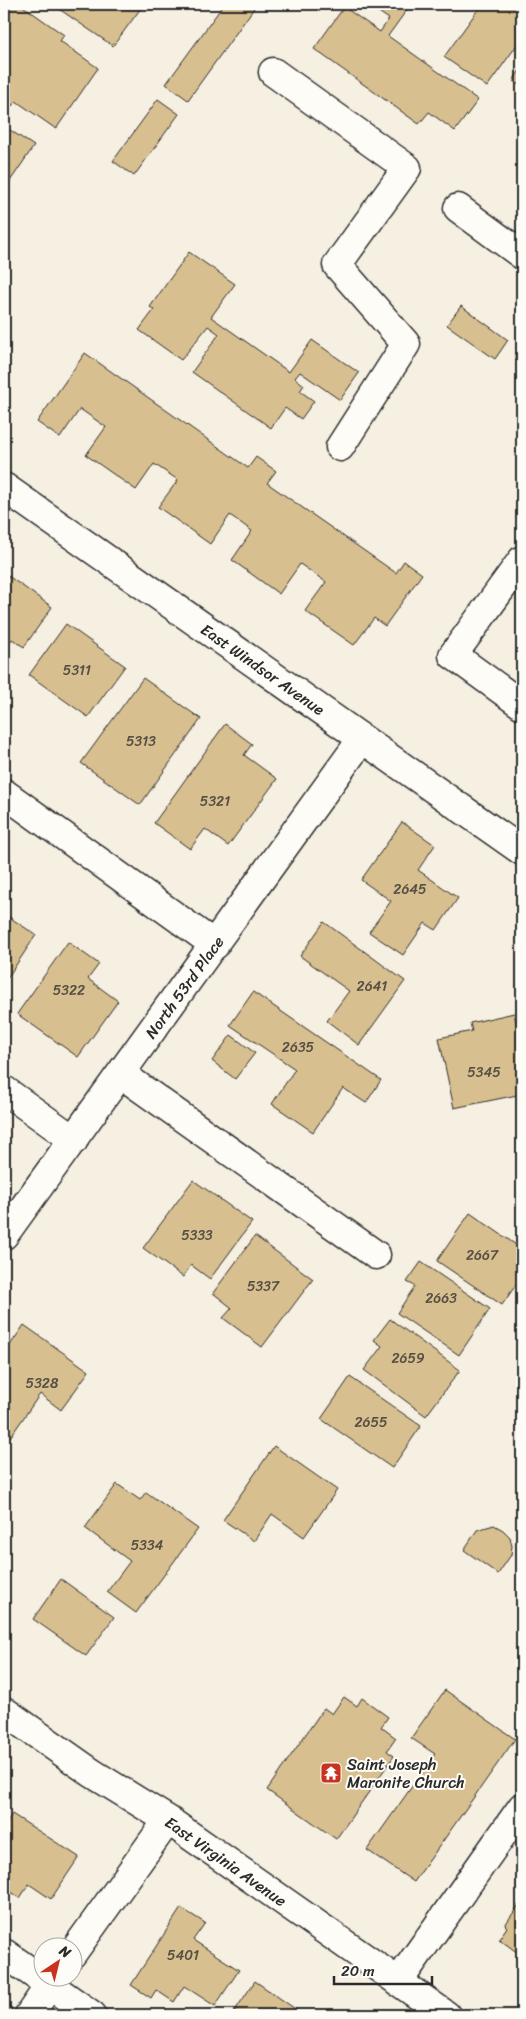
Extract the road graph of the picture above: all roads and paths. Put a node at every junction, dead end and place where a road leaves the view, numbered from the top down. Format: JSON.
{"nodes":[{"id":1,"x":273,"y":72,"type":"dead end"},
{"id":2,"x":458,"y":208,"type":"dead end"},
{"id":3,"x":522,"y":255,"type":"edge"},
{"id":4,"x":340,"y":448,"type":"dead end"},
{"id":5,"x":4,"y":487,"type":"edge"},
{"id":6,"x":522,"y":560,"type":"edge"},
{"id":7,"x":522,"y":705,"type":"edge"},
{"id":8,"x":362,"y":739,"type":"junction"},
{"id":9,"x":4,"y":793,"type":"edge"},
{"id":10,"x":522,"y":851,"type":"edge"},
{"id":11,"x":215,"y":945,"type":"junction"},
{"id":12,"x":121,"y":1074,"type":"junction"},
{"id":13,"x":4,"y":1090,"type":"edge"},
{"id":14,"x":74,"y":1140,"type":"junction"},
{"id":15,"x":4,"y":1235,"type":"edge"},
{"id":16,"x":376,"y":1255,"type":"dead end"},
{"id":17,"x":4,"y":1711,"type":"edge"},
{"id":18,"x":522,"y":1807,"type":"edge"},
{"id":19,"x":168,"y":1820,"type":"junction"},
{"id":20,"x":82,"y":1940,"type":"edge"},
{"id":21,"x":4,"y":1953,"type":"edge"},
{"id":22,"x":32,"y":1969,"type":"edge"},
{"id":23,"x":398,"y":1982,"type":"junction"},
{"id":24,"x":49,"y":1986,"type":"edge"},
{"id":25,"x":59,"y":1986,"type":"edge"},
{"id":26,"x":29,"y":2015,"type":"edge"},
{"id":27,"x":92,"y":2015,"type":"edge"},
{"id":28,"x":446,"y":2015,"type":"edge"}],
"edges":[{"from":1,"to":4,"type":"street"},
{"from":2,"to":3,"type":"street"},
{"from":5,"to":8,"type":"street","name":"East Windsor Avenue"},
{"from":6,"to":7,"type":"street"},
{"from":8,"to":10,"type":"street","name":"East Windsor Avenue"},
{"from":8,"to":11,"type":"street","name":"North 53rd Place"},
{"from":9,"to":11,"type":"street"},
{"from":11,"to":12,"type":"street","name":"North 53rd Place"},
{"from":12,"to":14,"type":"street","name":"North 53rd Place"},
{"from":12,"to":16,"type":"street"},
{"from":13,"to":14,"type":"street"},
{"from":14,"to":15,"type":"street","name":"North 53rd Place"},
{"from":17,"to":19,"type":"street","name":"East Virginia Avenue"},
{"from":18,"to":23,"type":"street"},
{"from":19,"to":20,"type":"street"},
{"from":19,"to":23,"type":"street","name":"East Virginia Avenue"},
{"from":21,"to":22,"type":"street"},
{"from":23,"to":28,"type":"street","name":"East Virginia Avenue"},
{"from":24,"to":26,"type":"street"},
{"from":25,"to":27,"type":"street"}]}
